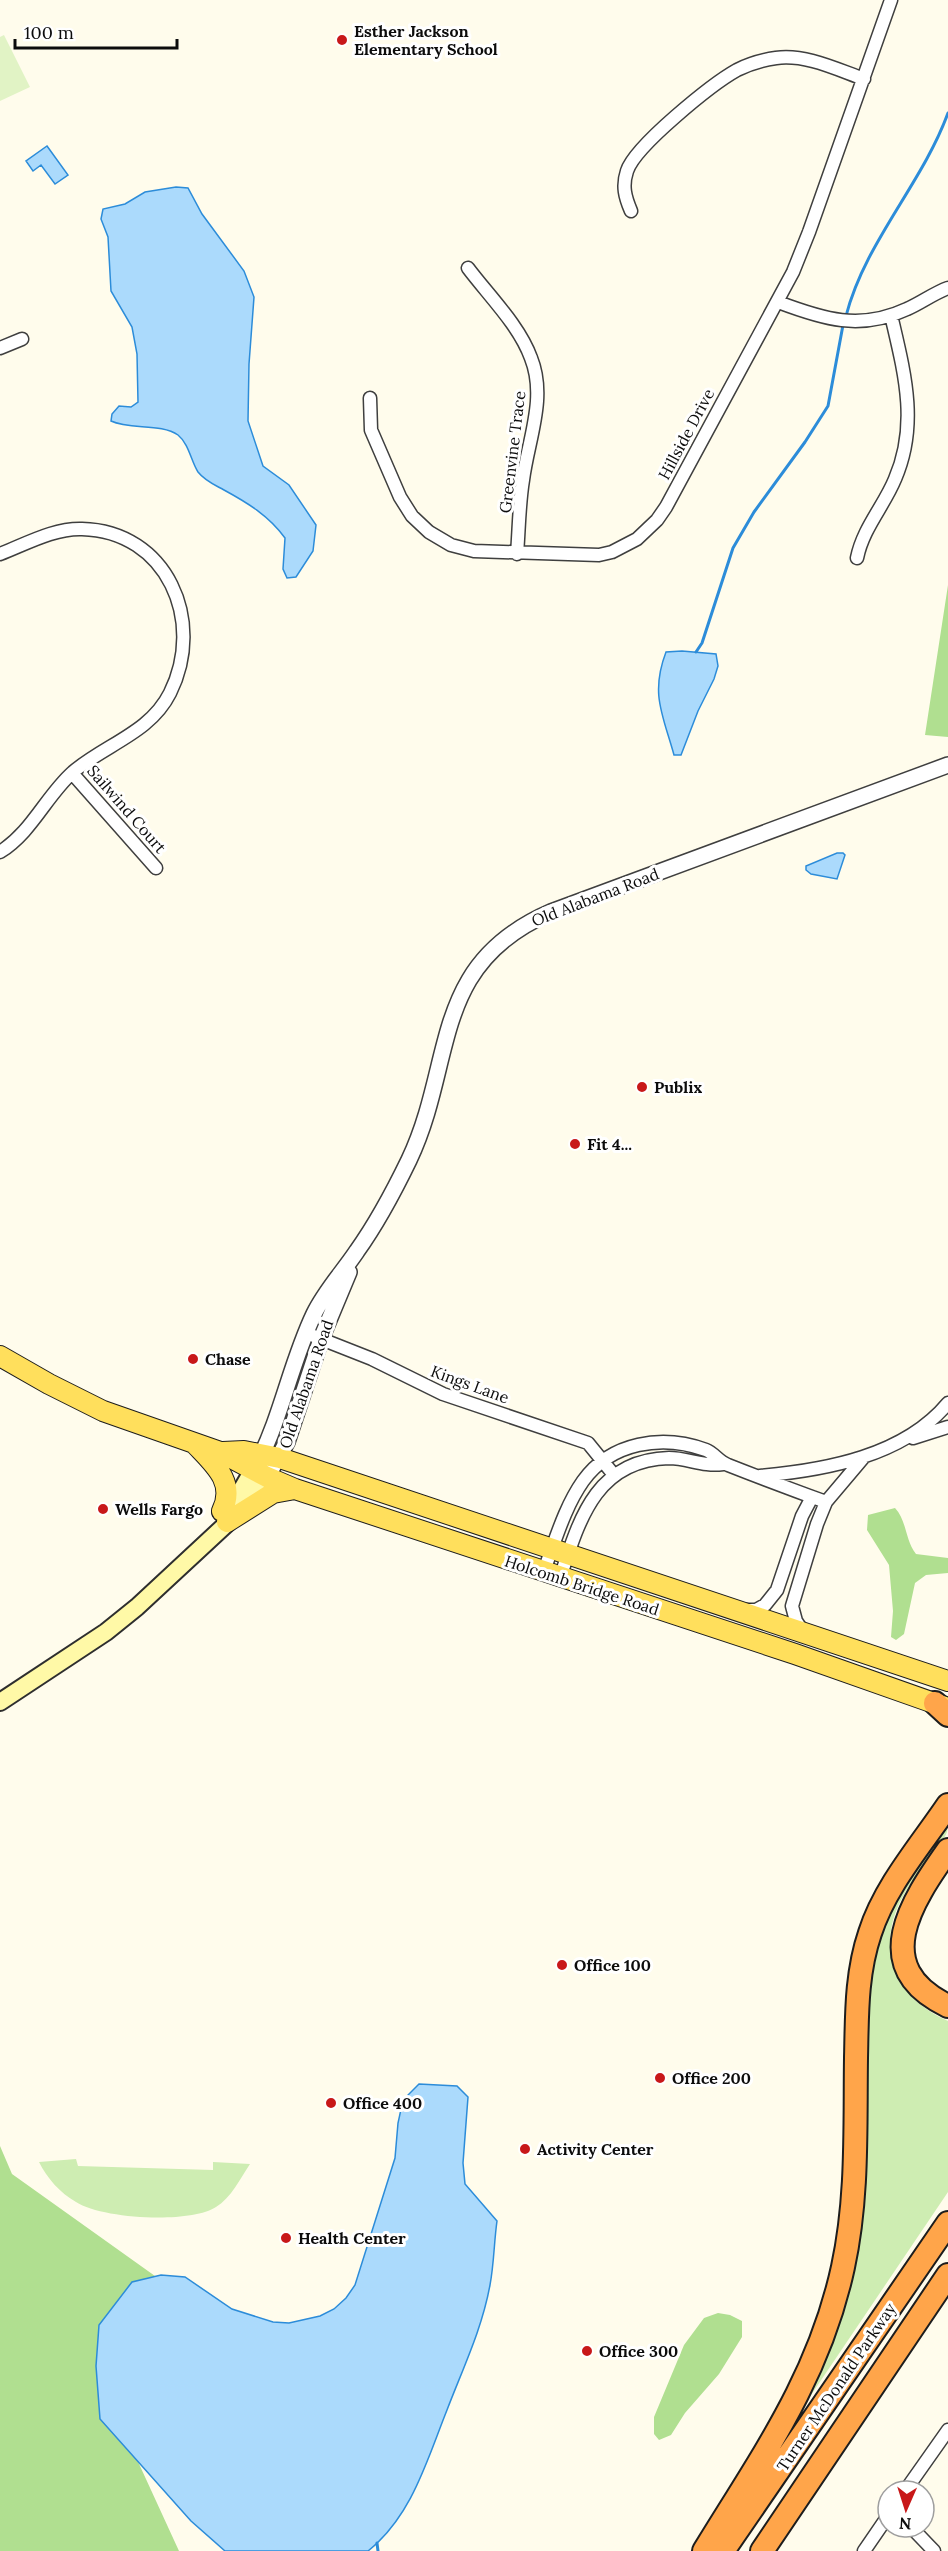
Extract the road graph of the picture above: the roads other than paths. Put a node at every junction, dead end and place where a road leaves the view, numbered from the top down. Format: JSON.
{"nodes":[{"id":1,"x":891,"y":0,"type":"edge"},
{"id":2,"x":864,"y":79,"type":"junction"},
{"id":3,"x":631,"y":211,"type":"dead end"},
{"id":4,"x":468,"y":268,"type":"dead end"},
{"id":5,"x":948,"y":288,"type":"edge"},
{"id":6,"x":778,"y":302,"type":"junction"},
{"id":7,"x":891,"y":315,"type":"junction"},
{"id":8,"x":22,"y":339,"type":"dead end"},
{"id":9,"x":0,"y":348,"type":"edge"},
{"id":10,"x":370,"y":398,"type":"dead end"},
{"id":11,"x":0,"y":554,"type":"edge"},
{"id":12,"x":517,"y":554,"type":"junction"},
{"id":13,"x":857,"y":558,"type":"dead end"},
{"id":14,"x":948,"y":765,"type":"edge"},
{"id":15,"x":72,"y":773,"type":"junction"},
{"id":16,"x":0,"y":852,"type":"edge"},
{"id":17,"x":156,"y":868,"type":"dead end"},
{"id":18,"x":358,"y":1249,"type":"junction"},
{"id":19,"x":306,"y":1333,"type":"junction"},
{"id":20,"x":321,"y":1339,"type":"junction"},
{"id":21,"x":0,"y":1356,"type":"edge"},
{"id":22,"x":948,"y":1403,"type":"edge"},
{"id":23,"x":948,"y":1427,"type":"edge"},
{"id":24,"x":897,"y":1442,"type":"junction"},
{"id":25,"x":194,"y":1443,"type":"junction"},
{"id":26,"x":864,"y":1457,"type":"junction"},
{"id":27,"x":603,"y":1459,"type":"junction"},
{"id":28,"x":723,"y":1464,"type":"junction"},
{"id":29,"x":266,"y":1465,"type":"junction"},
{"id":30,"x":614,"y":1475,"type":"junction"},
{"id":31,"x":756,"y":1477,"type":"junction"},
{"id":32,"x":295,"y":1489,"type":"junction"},
{"id":33,"x":812,"y":1497,"type":"junction"},
{"id":34,"x":826,"y":1502,"type":"junction"},
{"id":35,"x":225,"y":1517,"type":"junction"},
{"id":36,"x":560,"y":1552,"type":"junction"},
{"id":37,"x":551,"y":1576,"type":"junction"},
{"id":38,"x":739,"y":1611,"type":"junction"},
{"id":39,"x":805,"y":1633,"type":"junction"},
{"id":40,"x":948,"y":1681,"type":"edge"},
{"id":41,"x":0,"y":1702,"type":"edge"},
{"id":42,"x":944,"y":1709,"type":"edge"},
{"id":43,"x":948,"y":1805,"type":"edge"},
{"id":44,"x":948,"y":1850,"type":"edge"},
{"id":45,"x":948,"y":2006,"type":"edge"},
{"id":46,"x":948,"y":2223,"type":"edge"},
{"id":47,"x":948,"y":2275,"type":"edge"},
{"id":48,"x":948,"y":2300,"type":"edge"},
{"id":49,"x":888,"y":2366,"type":"junction"},
{"id":50,"x":948,"y":2430,"type":"edge"},
{"id":51,"x":913,"y":2479,"type":"edge"},
{"id":52,"x":876,"y":2534,"type":"edge"},
{"id":53,"x":922,"y":2539,"type":"edge"},
{"id":54,"x":704,"y":2551,"type":"edge"},
{"id":55,"x":723,"y":2551,"type":"edge"},
{"id":56,"x":762,"y":2551,"type":"edge"},
{"id":57,"x":864,"y":2551,"type":"edge"},
{"id":58,"x":934,"y":2551,"type":"edge"}],
"edges":[{"from":1,"to":2,"type":"street","name":"Hillside Drive"},
{"from":2,"to":3,"type":"street"},
{"from":2,"to":6,"type":"street","name":"Hillside Drive"},
{"from":4,"to":12,"type":"street","name":"Greenvine Trace"},
{"from":5,"to":7,"type":"street"},
{"from":6,"to":7,"type":"street"},
{"from":6,"to":12,"type":"street","name":"Hillside Drive"},
{"from":7,"to":13,"type":"street"},
{"from":8,"to":9,"type":"street"},
{"from":10,"to":12,"type":"street","name":"Hillside Drive"},
{"from":11,"to":15,"type":"street"},
{"from":14,"to":18,"type":"street","name":"Old Alabama Road"},
{"from":15,"to":16,"type":"street"},
{"from":15,"to":17,"type":"street","name":"Sailwind Court"},
{"from":18,"to":19,"type":"street","name":"Old Alabama Road"},
{"from":18,"to":20,"type":"street","name":"Old Alabama Road"},
{"from":19,"to":20,"type":"street","name":"Kings Lane"},
{"from":19,"to":29,"type":"street","name":"Old Alabama Road"},
{"from":20,"to":27,"type":"street","name":"Kings Lane"},
{"from":20,"to":29,"type":"street","name":"Old Alabama Road"},
{"from":21,"to":25,"type":"main road","name":"Holcomb Bridge Road"},
{"from":22,"to":24,"type":"street"},
{"from":23,"to":24,"type":"street"},
{"from":24,"to":26,"type":"street"},
{"from":25,"to":29,"type":"main road","name":"Holcomb Bridge Road"},
{"from":25,"to":35,"type":"main road"},
{"from":26,"to":31,"type":"street"},
{"from":26,"to":34,"type":"street"},
{"from":27,"to":28,"type":"street"},
{"from":27,"to":30,"type":"street","name":"Kings Lane"},
{"from":27,"to":36,"type":"street"},
{"from":28,"to":30,"type":"street"},
{"from":28,"to":31,"type":"street"},
{"from":29,"to":32,"type":"main road","name":"Holcomb Bridge Road"},
{"from":29,"to":35,"type":"main road","name":"Old Alabama Road"},
{"from":29,"to":36,"type":"main road","name":"Holcomb Bridge Road"},
{"from":30,"to":36,"type":"street"},
{"from":31,"to":33,"type":"street"},
{"from":32,"to":35,"type":"main road"},
{"from":32,"to":37,"type":"main road","name":"Holcomb Bridge Road"},
{"from":33,"to":34,"type":"street"},
{"from":33,"to":38,"type":"street"},
{"from":34,"to":39,"type":"street"},
{"from":35,"to":41,"type":"main road","name":"Old Alabama Road"},
{"from":36,"to":37,"type":"street"},
{"from":36,"to":37,"type":"street"},
{"from":36,"to":38,"type":"main road","name":"Holcomb Bridge Road"},
{"from":37,"to":42,"type":"main road","name":"Holcomb Bridge Road"},
{"from":38,"to":39,"type":"main road","name":"Holcomb Bridge Road"},
{"from":39,"to":40,"type":"main road","name":"Holcomb Bridge Road"},
{"from":43,"to":54,"type":"highway"},
{"from":44,"to":45,"type":"highway"},
{"from":46,"to":55,"type":"highway","name":"Turner McDonald Parkway"},
{"from":47,"to":49,"type":"highway","name":"Turner McDonald Parkway"},
{"from":48,"to":49,"type":"highway"},
{"from":49,"to":56,"type":"highway","name":"Turner McDonald Parkway"},
{"from":50,"to":51,"type":"street"},
{"from":52,"to":57,"type":"street"},
{"from":53,"to":58,"type":"street"}]}
